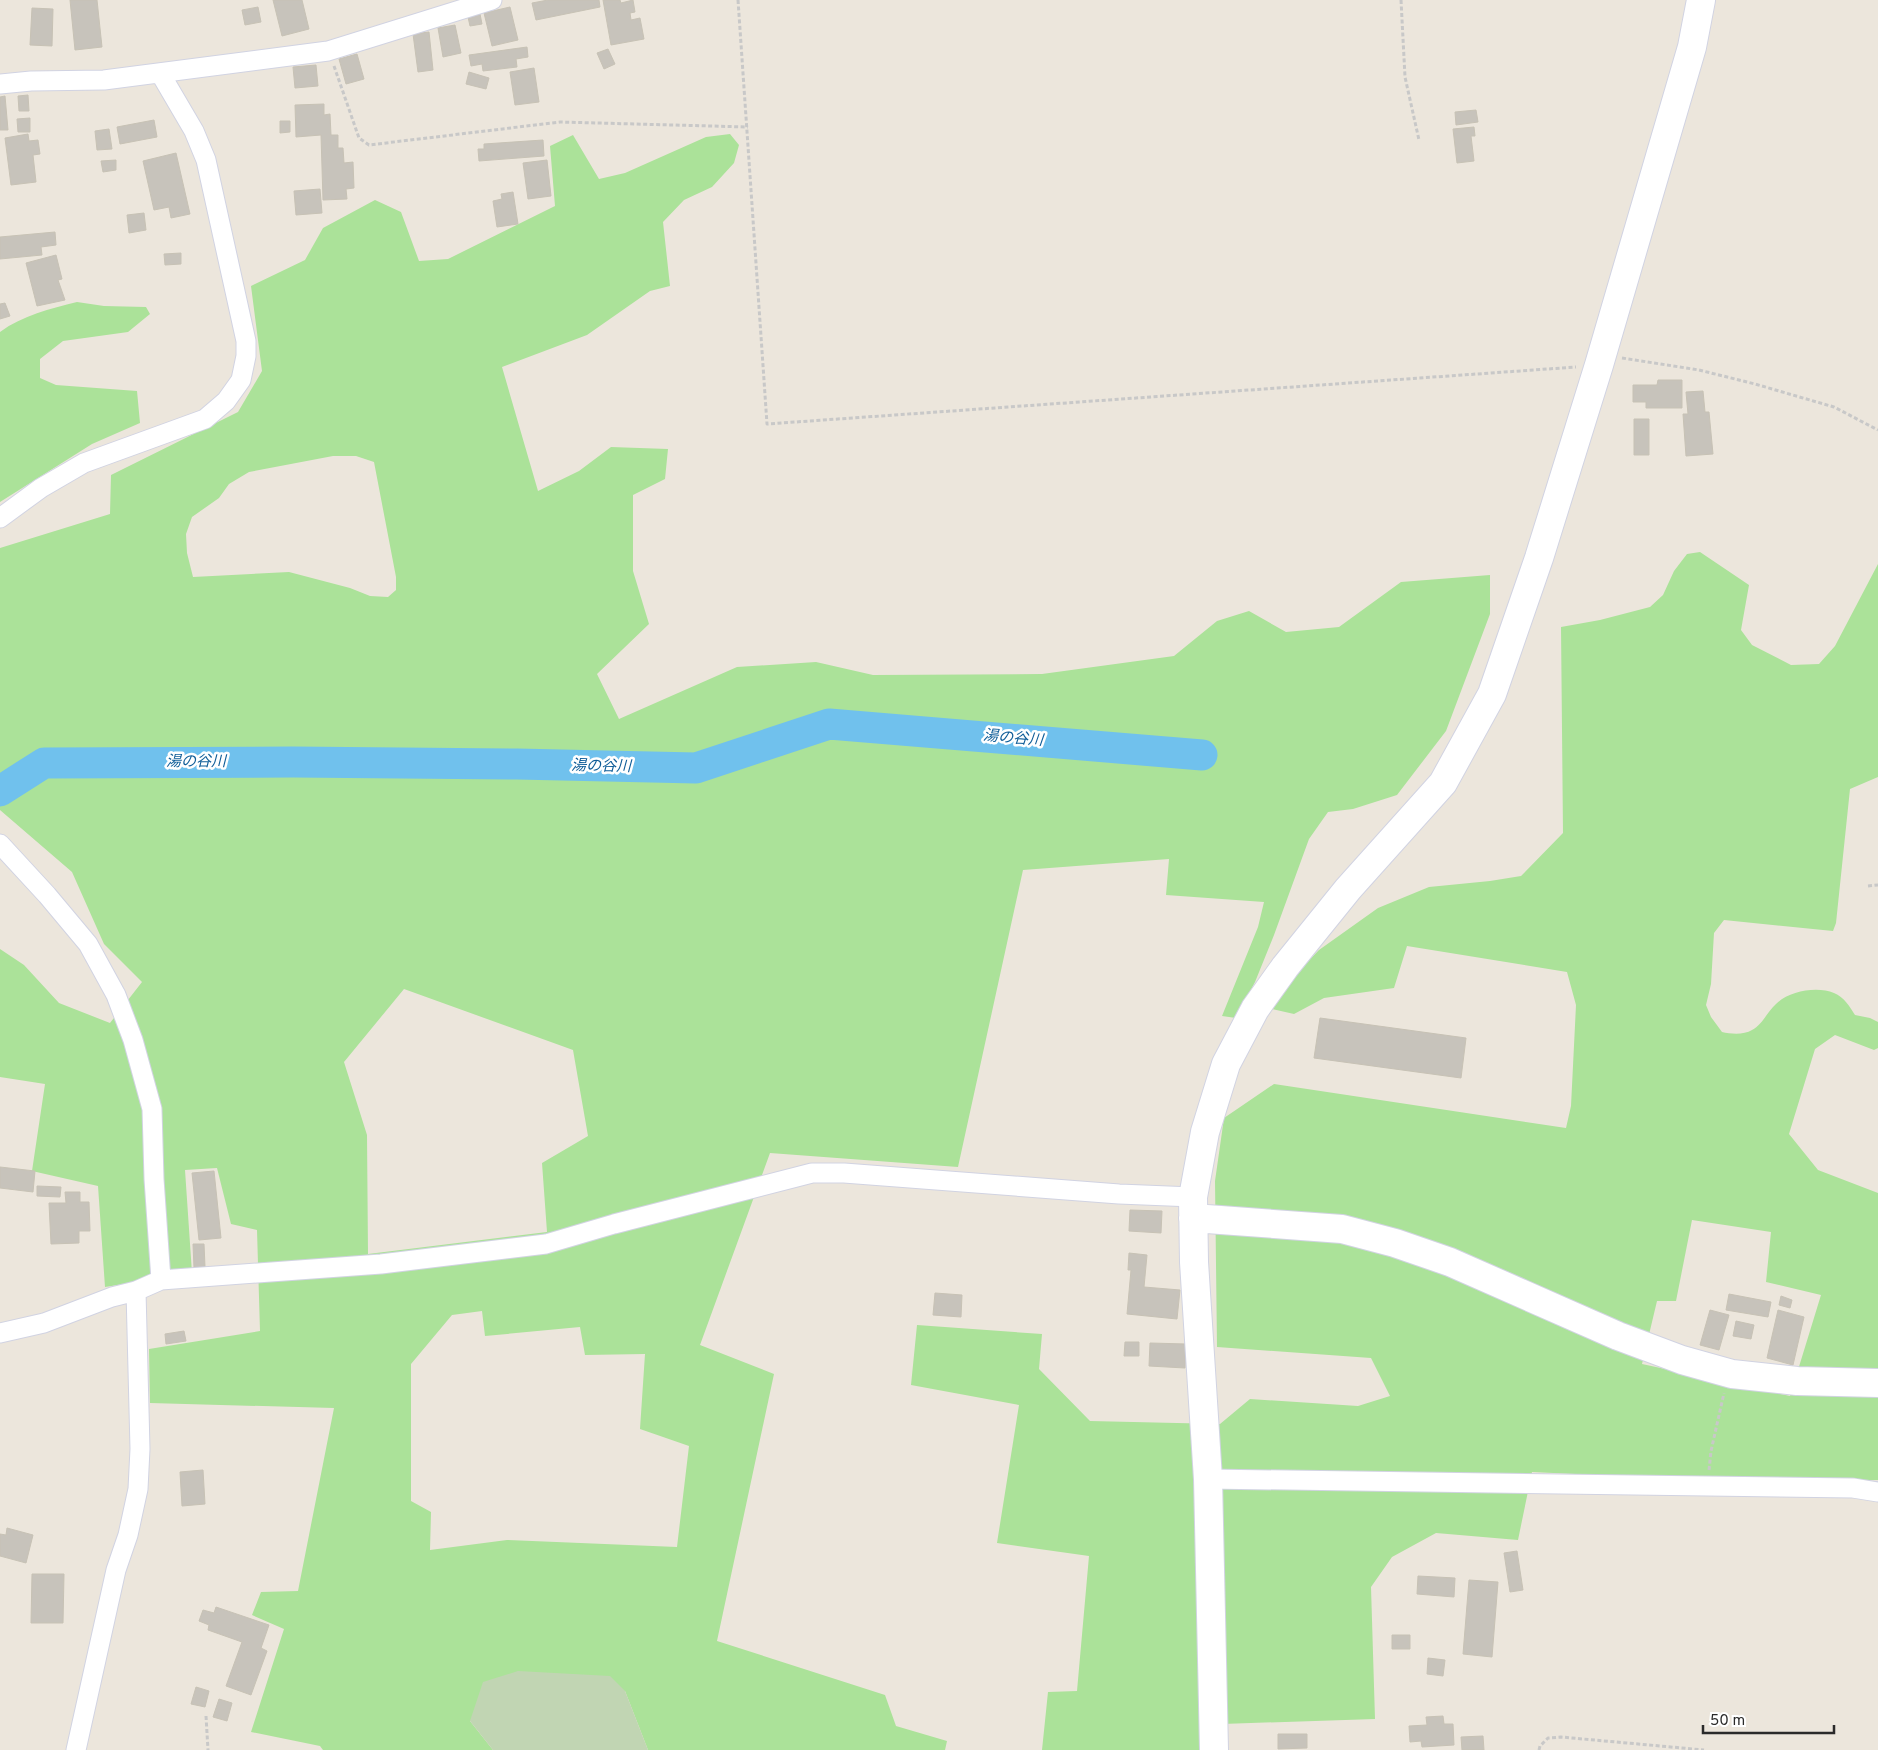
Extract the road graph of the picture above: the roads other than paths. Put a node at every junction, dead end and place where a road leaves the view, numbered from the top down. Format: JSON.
{"nodes":[{"id":1,"x":492,"y":0,"type":"edge"},
{"id":2,"x":1701,"y":0,"type":"edge"},
{"id":3,"x":160,"y":73,"type":"junction"},
{"id":4,"x":0,"y":84,"type":"edge"},
{"id":5,"x":0,"y":518,"type":"edge"},
{"id":6,"x":0,"y":844,"type":"edge"},
{"id":7,"x":1193,"y":1208,"type":"junction"},
{"id":8,"x":161,"y":1280,"type":"junction"},
{"id":9,"x":136,"y":1291,"type":"junction"},
{"id":10,"x":0,"y":1333,"type":"edge"},
{"id":11,"x":1878,"y":1383,"type":"edge"},
{"id":12,"x":1208,"y":1479,"type":"junction"},
{"id":13,"x":1878,"y":1492,"type":"edge"},
{"id":14,"x":76,"y":1750,"type":"edge"},
{"id":15,"x":1214,"y":1750,"type":"edge"}],
"edges":[{"from":1,"to":3,"type":"street"},
{"from":2,"to":7,"type":"street"},
{"from":3,"to":4,"type":"street"},
{"from":3,"to":5,"type":"street"},
{"from":6,"to":8,"type":"street"},
{"from":7,"to":8,"type":"street"},
{"from":7,"to":11,"type":"street"},
{"from":7,"to":12,"type":"street"},
{"from":8,"to":9,"type":"street"},
{"from":9,"to":10,"type":"street"},
{"from":9,"to":14,"type":"street"},
{"from":12,"to":13,"type":"street"},
{"from":12,"to":15,"type":"street"}]}
